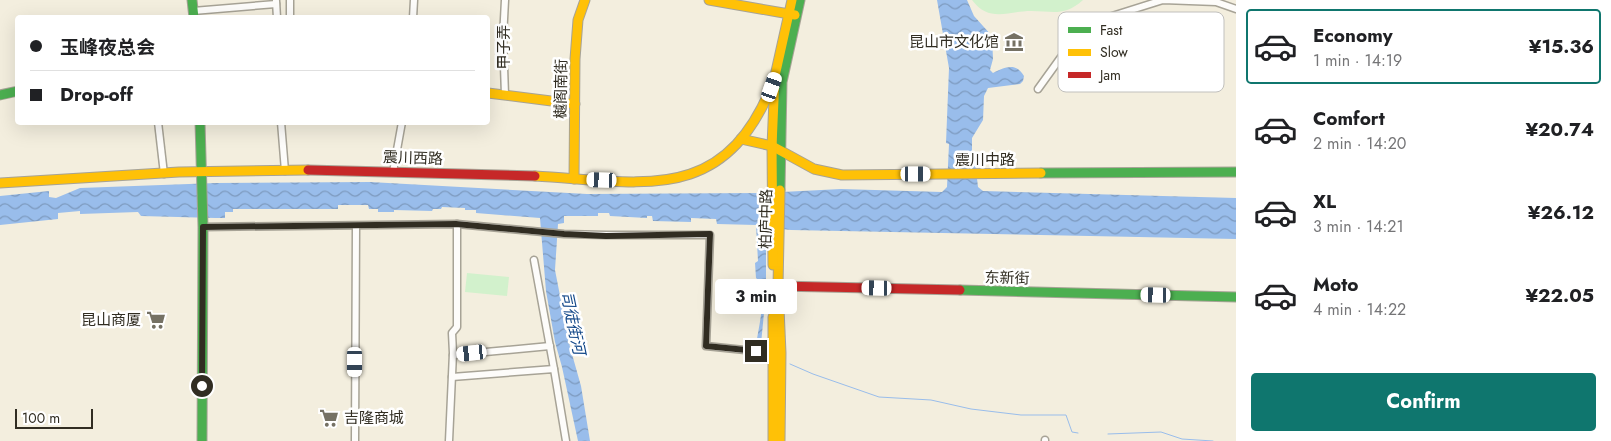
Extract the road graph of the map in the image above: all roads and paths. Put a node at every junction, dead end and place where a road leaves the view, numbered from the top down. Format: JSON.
{"nodes":[{"id":1,"x":192,"y":0,"type":"edge"},
{"id":2,"x":290,"y":0,"type":"edge"},
{"id":3,"x":414,"y":0,"type":"edge"},
{"id":4,"x":506,"y":0,"type":"edge"},
{"id":5,"x":585,"y":0,"type":"edge"},
{"id":6,"x":709,"y":0,"type":"edge"},
{"id":7,"x":792,"y":0,"type":"edge"},
{"id":8,"x":800,"y":0,"type":"edge"},
{"id":9,"x":276,"y":2,"type":"edge"},
{"id":10,"x":1236,"y":9,"type":"edge"},
{"id":11,"x":1125,"y":12,"type":"edge"},
{"id":12,"x":193,"y":14,"type":"edge"},
{"id":13,"x":792,"y":14,"type":"junction"},
{"id":14,"x":277,"y":15,"type":"edge"},
{"id":15,"x":290,"y":15,"type":"edge"},
{"id":16,"x":413,"y":15,"type":"edge"},
{"id":17,"x":1058,"y":61,"type":"edge"},
{"id":18,"x":775,"y":76,"type":"junction"},
{"id":19,"x":1038,"y":89,"type":"dead end"},
{"id":20,"x":15,"y":92,"type":"edge"},
{"id":21,"x":490,"y":93,"type":"edge"},
{"id":22,"x":0,"y":95,"type":"edge"},
{"id":23,"x":505,"y":95,"type":"junction"},
{"id":24,"x":575,"y":104,"type":"junction"},
{"id":25,"x":158,"y":125,"type":"edge"},
{"id":26,"x":200,"y":125,"type":"edge"},
{"id":27,"x":281,"y":125,"type":"edge"},
{"id":28,"x":401,"y":125,"type":"edge"},
{"id":29,"x":741,"y":139,"type":"junction"},
{"id":30,"x":776,"y":148,"type":"junction"},
{"id":31,"x":285,"y":171,"type":"junction"},
{"id":32,"x":202,"y":172,"type":"junction"},
{"id":33,"x":393,"y":172,"type":"junction"},
{"id":34,"x":1236,"y":172,"type":"edge"},
{"id":35,"x":164,"y":174,"type":"junction"},
{"id":36,"x":574,"y":179,"type":"junction"},
{"id":37,"x":0,"y":183,"type":"edge"},
{"id":38,"x":456,"y":224,"type":"junction"},
{"id":39,"x":356,"y":226,"type":"junction"},
{"id":40,"x":203,"y":227,"type":"junction"},
{"id":41,"x":776,"y":244,"type":"junction"},
{"id":42,"x":534,"y":260,"type":"dead end"},
{"id":43,"x":778,"y":286,"type":"junction"},
{"id":44,"x":1236,"y":297,"type":"edge"},
{"id":45,"x":550,"y":346,"type":"junction"},
{"id":46,"x":773,"y":353,"type":"junction"},
{"id":47,"x":453,"y":355,"type":"junction"},
{"id":48,"x":554,"y":369,"type":"junction"},
{"id":49,"x":452,"y":378,"type":"junction"},
{"id":50,"x":202,"y":441,"type":"edge"},
{"id":51,"x":355,"y":441,"type":"edge"},
{"id":52,"x":449,"y":441,"type":"edge"},
{"id":53,"x":566,"y":441,"type":"edge"},
{"id":54,"x":773,"y":441,"type":"edge"},
{"id":55,"x":780,"y":441,"type":"edge"}],
"edges":[{"from":1,"to":12,"type":"street"},
{"from":2,"to":15,"type":"street"},
{"from":3,"to":16,"type":"street"},
{"from":4,"to":23,"type":"street","name":"甲子弄"},
{"from":5,"to":24,"type":"street","name":"樾阁南街"},
{"from":6,"to":13,"type":"street"},
{"from":7,"to":13,"type":"street","name":"柏庐中路"},
{"from":8,"to":13,"type":"street","name":"柏庐中路"},
{"from":9,"to":12,"type":"street"},
{"from":9,"to":14,"type":"street"},
{"from":10,"to":11,"type":"street"},
{"from":13,"to":18,"type":"street","name":"柏庐中路"},
{"from":13,"to":30,"type":"street","name":"柏庐中路"},
{"from":17,"to":19,"type":"street"},
{"from":18,"to":29,"type":"street","name":"震川西路"},
{"from":18,"to":30,"type":"street","name":"柏庐中路"},
{"from":20,"to":22,"type":"street"},
{"from":21,"to":23,"type":"street"},
{"from":23,"to":24,"type":"street"},
{"from":24,"to":36,"type":"street","name":"樾阁南街"},
{"from":25,"to":35,"type":"street"},
{"from":26,"to":32,"type":"street"},
{"from":27,"to":31,"type":"street"},
{"from":28,"to":33,"type":"street"},
{"from":29,"to":30,"type":"street","name":"震川中路"},
{"from":29,"to":36,"type":"street","name":"震川西路"},
{"from":30,"to":34,"type":"street","name":"震川中路"},
{"from":30,"to":41,"type":"street","name":"柏庐中路"},
{"from":31,"to":32,"type":"street","name":"震川西路"},
{"from":31,"to":33,"type":"street","name":"震川西路"},
{"from":32,"to":35,"type":"street","name":"震川西路"},
{"from":32,"to":40,"type":"street"},
{"from":33,"to":36,"type":"street","name":"震川西路"},
{"from":35,"to":37,"type":"street","name":"震川西路"},
{"from":38,"to":39,"type":"street"},
{"from":38,"to":46,"type":"street"},
{"from":38,"to":47,"type":"street"},
{"from":39,"to":40,"type":"street"},
{"from":39,"to":51,"type":"street"},
{"from":40,"to":50,"type":"street"},
{"from":41,"to":43,"type":"street","name":"柏庐中路"},
{"from":41,"to":46,"type":"street","name":"柏庐中路"},
{"from":42,"to":45,"type":"street"},
{"from":43,"to":44,"type":"street","name":"东新街"},
{"from":43,"to":55,"type":"street","name":"柏庐中路"},
{"from":45,"to":47,"type":"street"},
{"from":45,"to":48,"type":"street"},
{"from":46,"to":54,"type":"street","name":"柏庐中路"},
{"from":47,"to":49,"type":"street"},
{"from":48,"to":49,"type":"street"},
{"from":48,"to":53,"type":"street"},
{"from":49,"to":52,"type":"street"}]}
